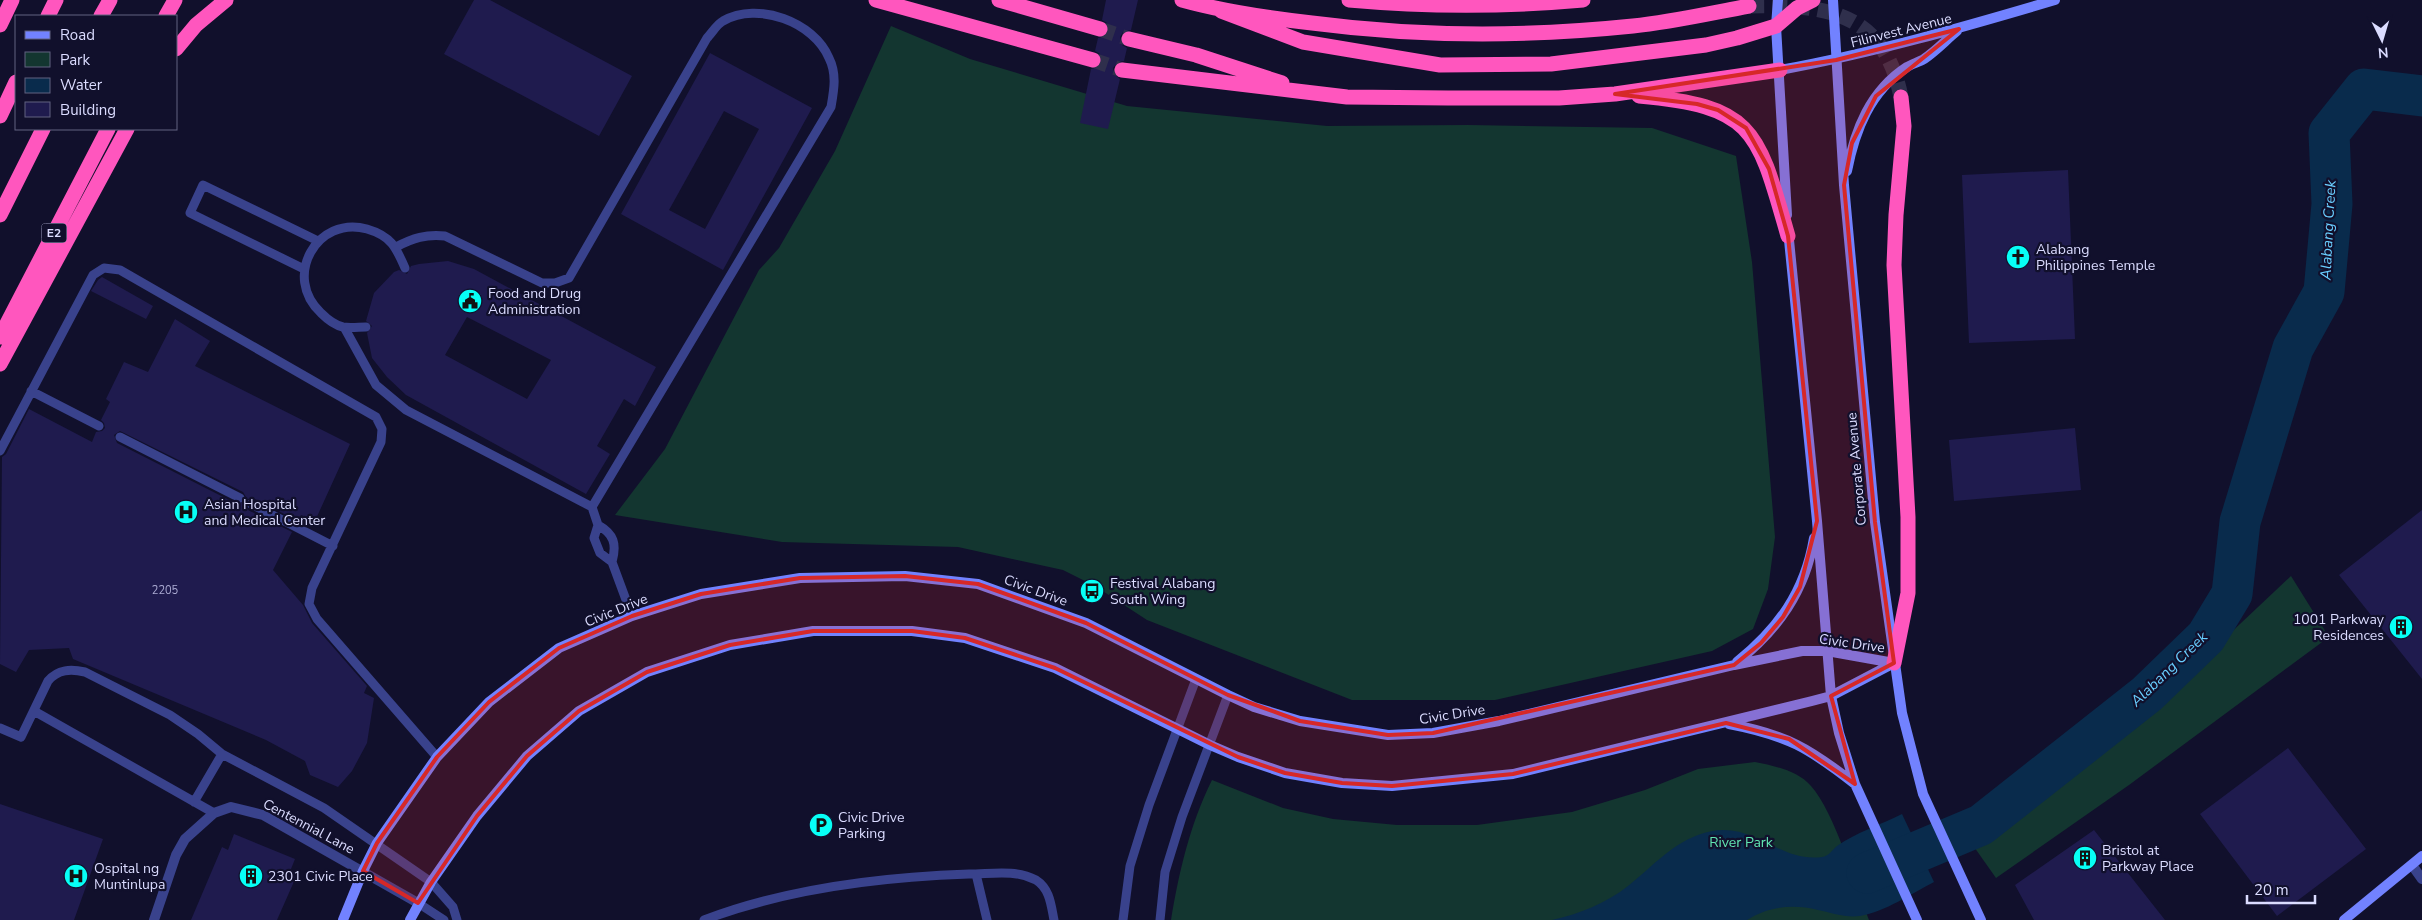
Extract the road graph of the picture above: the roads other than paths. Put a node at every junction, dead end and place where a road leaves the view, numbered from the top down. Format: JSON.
{"nodes":[{"id":1,"x":12,"y":0,"type":"edge"},
{"id":2,"x":56,"y":0,"type":"edge"},
{"id":3,"x":110,"y":0,"type":"edge"},
{"id":4,"x":165,"y":0,"type":"edge"},
{"id":5,"x":175,"y":0,"type":"edge"},
{"id":6,"x":226,"y":0,"type":"edge"},
{"id":7,"x":876,"y":0,"type":"edge"},
{"id":8,"x":999,"y":0,"type":"edge"},
{"id":9,"x":1182,"y":0,"type":"edge"},
{"id":10,"x":1349,"y":0,"type":"edge"},
{"id":11,"x":1583,"y":0,"type":"edge"},
{"id":12,"x":1778,"y":0,"type":"edge"},
{"id":13,"x":1813,"y":0,"type":"edge"},
{"id":14,"x":1832,"y":0,"type":"edge"},
{"id":15,"x":2055,"y":0,"type":"edge"},
{"id":16,"x":1749,"y":6,"type":"tunnel mouth"},
{"id":17,"x":1221,"y":11,"type":"junction"},
{"id":18,"x":48,"y":15,"type":"edge"},
{"id":19,"x":102,"y":15,"type":"edge"},
{"id":20,"x":157,"y":15,"type":"edge"},
{"id":21,"x":167,"y":15,"type":"edge"},
{"id":22,"x":0,"y":25,"type":"edge"},
{"id":23,"x":1776,"y":26,"type":"junction"},
{"id":24,"x":1100,"y":29,"type":"tunnel mouth"},
{"id":25,"x":1959,"y":29,"type":"junction"},
{"id":26,"x":1129,"y":39,"type":"tunnel mouth"},
{"id":27,"x":178,"y":47,"type":"edge"},
{"id":28,"x":1093,"y":60,"type":"tunnel mouth"},
{"id":29,"x":1836,"y":60,"type":"junction"},
{"id":30,"x":1122,"y":70,"type":"tunnel mouth"},
{"id":31,"x":1780,"y":70,"type":"junction"},
{"id":32,"x":15,"y":84,"type":"edge"},
{"id":33,"x":1314,"y":94,"type":"junction"},
{"id":34,"x":1615,"y":94,"type":"junction"},
{"id":35,"x":1901,"y":97,"type":"tunnel mouth"},
{"id":36,"x":0,"y":116,"type":"edge"},
{"id":37,"x":42,"y":130,"type":"edge"},
{"id":38,"x":98,"y":130,"type":"edge"},
{"id":39,"x":107,"y":130,"type":"edge"},
{"id":40,"x":126,"y":130,"type":"edge"},
{"id":41,"x":1844,"y":186,"type":"junction"},
{"id":42,"x":0,"y":215,"type":"edge"},
{"id":43,"x":1788,"y":236,"type":"junction"},
{"id":44,"x":318,"y":241,"type":"junction"},
{"id":45,"x":396,"y":247,"type":"junction"},
{"id":46,"x":405,"y":268,"type":"dead end"},
{"id":47,"x":304,"y":269,"type":"junction"},
{"id":48,"x":0,"y":321,"type":"edge"},
{"id":49,"x":344,"y":327,"type":"junction"},
{"id":50,"x":366,"y":327,"type":"dead end"},
{"id":51,"x":0,"y":337,"type":"edge"},
{"id":52,"x":0,"y":364,"type":"edge"},
{"id":53,"x":31,"y":391,"type":"junction"},
{"id":54,"x":99,"y":426,"type":"dead end"},
{"id":55,"x":120,"y":437,"type":"dead end"},
{"id":56,"x":0,"y":451,"type":"edge"},
{"id":57,"x":240,"y":498,"type":"dead end"},
{"id":58,"x":252,"y":504,"type":"dead end"},
{"id":59,"x":592,"y":507,"type":"junction"},
{"id":60,"x":1817,"y":521,"type":"junction"},
{"id":61,"x":598,"y":525,"type":"junction"},
{"id":62,"x":333,"y":546,"type":"junction"},
{"id":63,"x":612,"y":562,"type":"junction"},
{"id":64,"x":632,"y":616,"type":"junction"},
{"id":65,"x":1827,"y":651,"type":"junction"},
{"id":66,"x":1894,"y":663,"type":"junction"},
{"id":67,"x":1734,"y":665,"type":"junction"},
{"id":68,"x":1196,"y":679,"type":"junction"},
{"id":69,"x":1228,"y":695,"type":"junction"},
{"id":70,"x":1831,"y":696,"type":"junction"},
{"id":71,"x":34,"y":711,"type":"junction"},
{"id":72,"x":1726,"y":723,"type":"junction"},
{"id":73,"x":0,"y":728,"type":"edge"},
{"id":74,"x":1179,"y":729,"type":"junction"},
{"id":75,"x":1210,"y":745,"type":"junction"},
{"id":76,"x":222,"y":754,"type":"junction"},
{"id":77,"x":437,"y":757,"type":"junction"},
{"id":78,"x":1855,"y":784,"type":"junction"},
{"id":79,"x":194,"y":802,"type":"junction"},
{"id":80,"x":214,"y":813,"type":"junction"},
{"id":81,"x":377,"y":843,"type":"junction"},
{"id":82,"x":2422,"y":856,"type":"edge"},
{"id":83,"x":2412,"y":865,"type":"junction"},
{"id":84,"x":363,"y":871,"type":"junction"},
{"id":85,"x":976,"y":874,"type":"junction"},
{"id":86,"x":2422,"y":880,"type":"edge"},
{"id":87,"x":431,"y":882,"type":"junction"},
{"id":88,"x":418,"y":903,"type":"junction"},
{"id":89,"x":1979,"y":917,"type":"edge"},
{"id":90,"x":154,"y":920,"type":"edge"},
{"id":91,"x":343,"y":920,"type":"edge"},
{"id":92,"x":410,"y":920,"type":"edge"},
{"id":93,"x":444,"y":920,"type":"edge"},
{"id":94,"x":457,"y":920,"type":"edge"},
{"id":95,"x":704,"y":920,"type":"edge"},
{"id":96,"x":987,"y":920,"type":"edge"},
{"id":97,"x":1054,"y":920,"type":"edge"},
{"id":98,"x":1123,"y":920,"type":"edge"},
{"id":99,"x":1160,"y":920,"type":"edge"},
{"id":100,"x":1917,"y":920,"type":"edge"},
{"id":101,"x":2344,"y":920,"type":"edge"}],
"edges":[{"from":1,"to":22,"type":"highway"},
{"from":2,"to":18,"type":"highway"},
{"from":3,"to":19,"type":"highway"},
{"from":4,"to":20,"type":"highway"},
{"from":5,"to":21,"type":"highway"},
{"from":6,"to":27,"type":"highway"},
{"from":7,"to":28,"type":"highway"},
{"from":8,"to":24,"type":"highway"},
{"from":9,"to":17,"type":"highway"},
{"from":10,"to":11,"type":"highway"},
{"from":12,"to":23,"type":"main road"},
{"from":13,"to":23,"type":"highway"},
{"from":14,"to":29,"type":"main road","name":"Corporate Avenue"},
{"from":15,"to":25,"type":"main road","name":"Filinvest Avenue"},
{"from":16,"to":17,"type":"highway"},
{"from":17,"to":23,"type":"highway"},
{"from":23,"to":31,"type":"main road"},
{"from":25,"to":29,"type":"main road","name":"Filinvest Avenue"},
{"from":25,"to":41,"type":"main road"},
{"from":26,"to":33,"type":"highway"},
{"from":29,"to":31,"type":"main road","name":"Filinvest Avenue"},
{"from":29,"to":41,"type":"main road","name":"Corporate Avenue"},
{"from":30,"to":33,"type":"highway"},
{"from":31,"to":34,"type":"highway"},
{"from":31,"to":43,"type":"main road"},
{"from":32,"to":36,"type":"highway"},
{"from":33,"to":34,"type":"highway"},
{"from":34,"to":43,"type":"highway"},
{"from":35,"to":66,"type":"highway"},
{"from":37,"to":42,"type":"highway"},
{"from":38,"to":48,"type":"highway"},
{"from":39,"to":51,"type":"highway","number":"E2"},
{"from":40,"to":52,"type":"highway"},
{"from":41,"to":66,"type":"main road","name":"Corporate Avenue"},
{"from":43,"to":60,"type":"main road"},
{"from":44,"to":45,"type":"lane"},
{"from":44,"to":47,"type":"lane"},
{"from":44,"to":47,"type":"lane"},
{"from":45,"to":46,"type":"lane"},
{"from":45,"to":59,"type":"lane"},
{"from":47,"to":49,"type":"lane"},
{"from":49,"to":50,"type":"lane"},
{"from":49,"to":59,"type":"lane"},
{"from":53,"to":54,"type":"lane"},
{"from":53,"to":56,"type":"lane"},
{"from":53,"to":62,"type":"lane"},
{"from":55,"to":57,"type":"lane"},
{"from":58,"to":62,"type":"lane"},
{"from":59,"to":61,"type":"lane"},
{"from":60,"to":65,"type":"main road"},
{"from":60,"to":67,"type":"main road"},
{"from":61,"to":63,"type":"lane"},
{"from":61,"to":63,"type":"lane"},
{"from":62,"to":77,"type":"lane"},
{"from":63,"to":64,"type":"lane"},
{"from":64,"to":68,"type":"main road","name":"Civic Drive"},
{"from":64,"to":77,"type":"main road","name":"Civic Drive"},
{"from":65,"to":66,"type":"main road","name":"Civic Drive"},
{"from":65,"to":67,"type":"main road","name":"Civic Drive"},
{"from":65,"to":70,"type":"main road"},
{"from":66,"to":70,"type":"main road","name":"Civic Drive"},
{"from":66,"to":89,"type":"main road","name":"Corporate Avenue"},
{"from":67,"to":69,"type":"main road","name":"Civic Drive"},
{"from":68,"to":69,"type":"main road","name":"Civic Drive"},
{"from":68,"to":74,"type":"lane"},
{"from":69,"to":75,"type":"lane"},
{"from":70,"to":72,"type":"main road","name":"Civic Drive"},
{"from":70,"to":78,"type":"main road"},
{"from":71,"to":73,"type":"lane"},
{"from":71,"to":76,"type":"lane","name":"Centennial Lane"},
{"from":71,"to":79,"type":"lane"},
{"from":72,"to":75,"type":"main road","name":"Civic Drive"},
{"from":72,"to":78,"type":"main road"},
{"from":74,"to":75,"type":"main road","name":"Civic Drive"},
{"from":74,"to":87,"type":"main road","name":"Civic Drive"},
{"from":74,"to":98,"type":"lane"},
{"from":75,"to":99,"type":"lane"},
{"from":76,"to":79,"type":"lane"},
{"from":76,"to":81,"type":"lane","name":"Centennial Lane"},
{"from":77,"to":81,"type":"main road","name":"Civic Drive"},
{"from":78,"to":100,"type":"main road"},
{"from":79,"to":80,"type":"lane"},
{"from":80,"to":84,"type":"street","name":"Centennial Lane"},
{"from":80,"to":90,"type":"street"},
{"from":81,"to":84,"type":"main road","name":"Civic Drive"},
{"from":81,"to":87,"type":"lane","name":"Centennial Lane"},
{"from":82,"to":83,"type":"main road"},
{"from":83,"to":86,"type":"street"},
{"from":83,"to":101,"type":"main road"},
{"from":84,"to":88,"type":"street","name":"Centennial Lane"},
{"from":84,"to":91,"type":"main road","name":"Civic Drive"},
{"from":85,"to":95,"type":"lane"},
{"from":85,"to":96,"type":"lane"},
{"from":85,"to":97,"type":"lane"},
{"from":87,"to":88,"type":"main road","name":"Civic Drive"},
{"from":87,"to":94,"type":"lane","name":"Centennial Lane"},
{"from":88,"to":92,"type":"main road","name":"Civic Drive"},
{"from":88,"to":93,"type":"lane"}]}
